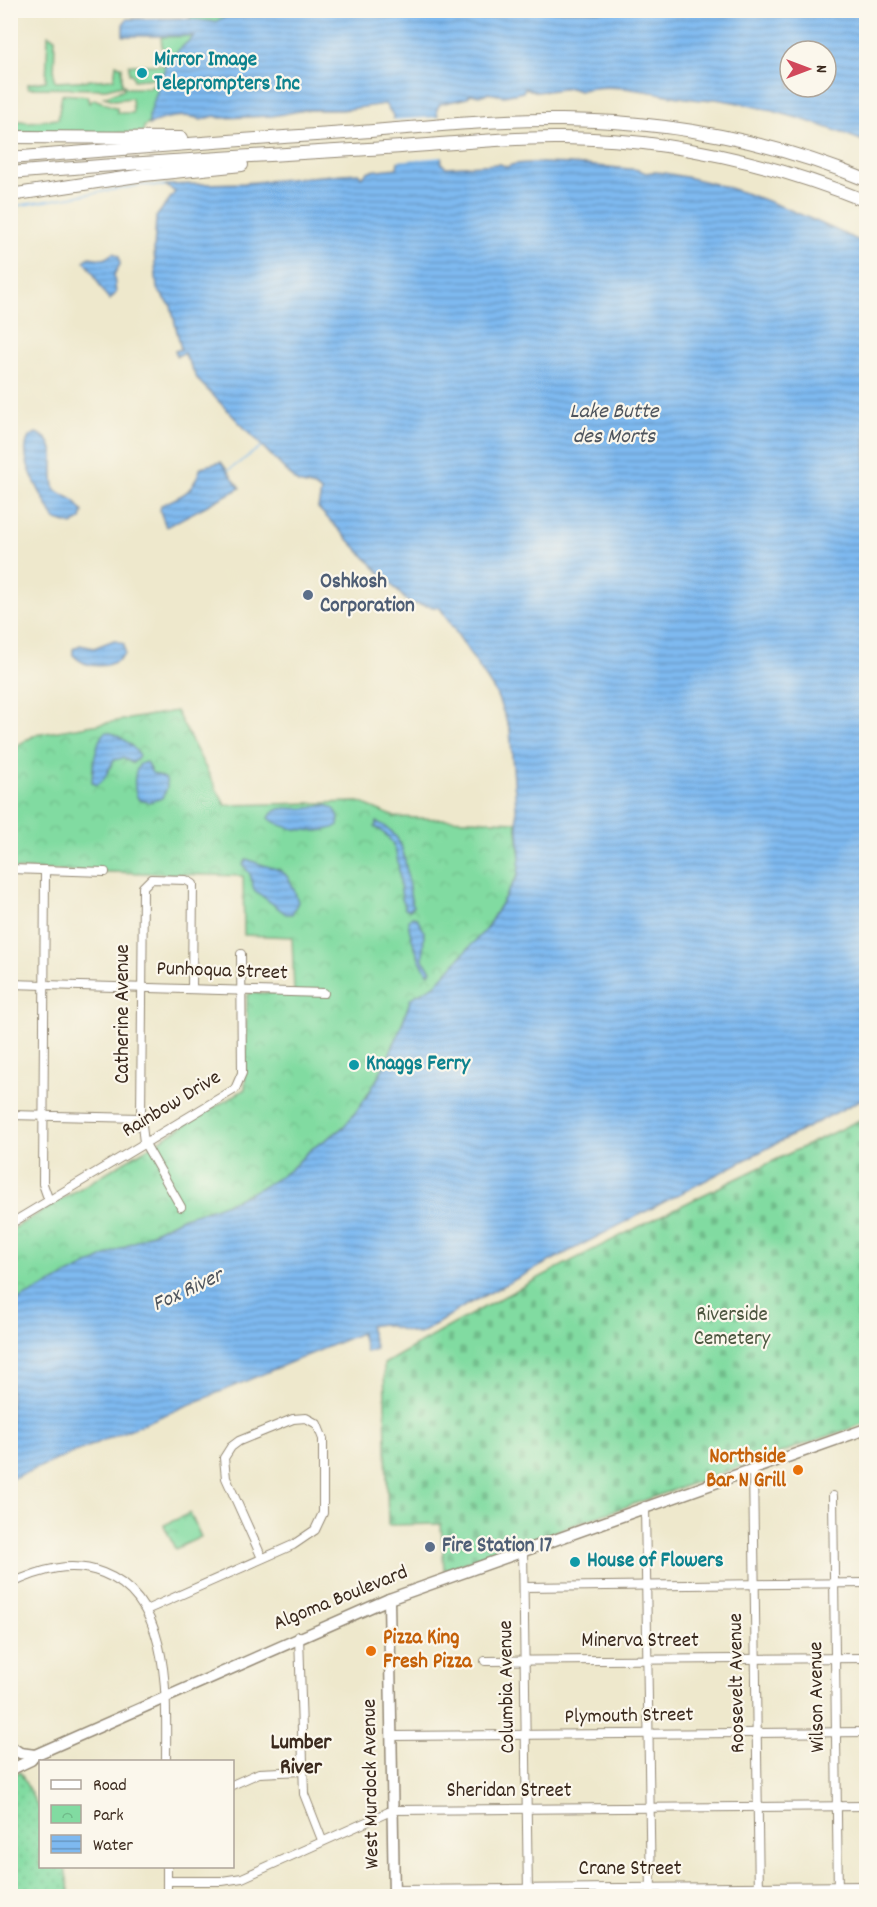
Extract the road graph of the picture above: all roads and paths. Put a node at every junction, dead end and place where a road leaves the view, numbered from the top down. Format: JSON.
{"nodes":[{"id":1,"x":10,"y":137,"type":"edge"},
{"id":2,"x":227,"y":141,"type":"junction"},
{"id":3,"x":365,"y":150,"type":"junction"},
{"id":4,"x":10,"y":158,"type":"edge"},
{"id":5,"x":10,"y":173,"type":"edge"},
{"id":6,"x":867,"y":180,"type":"edge"},
{"id":7,"x":10,"y":195,"type":"edge"},
{"id":8,"x":867,"y":201,"type":"edge"},
{"id":9,"x":10,"y":869,"type":"edge"},
{"id":10,"x":45,"y":870,"type":"junction"},
{"id":11,"x":105,"y":872,"type":"dead end"},
{"id":12,"x":241,"y":954,"type":"dead end"},
{"id":13,"x":10,"y":984,"type":"edge"},
{"id":14,"x":44,"y":984,"type":"junction"},
{"id":15,"x":143,"y":988,"type":"junction"},
{"id":16,"x":192,"y":988,"type":"junction"},
{"id":17,"x":242,"y":990,"type":"junction"},
{"id":18,"x":324,"y":993,"type":"dead end"},
{"id":19,"x":10,"y":1115,"type":"edge"},
{"id":20,"x":43,"y":1116,"type":"junction"},
{"id":21,"x":141,"y":1118,"type":"junction"},
{"id":22,"x":144,"y":1142,"type":"junction"},
{"id":23,"x":49,"y":1201,"type":"junction"},
{"id":24,"x":181,"y":1207,"type":"dead end"},
{"id":25,"x":10,"y":1224,"type":"edge"},
{"id":26,"x":867,"y":1429,"type":"edge"},
{"id":27,"x":753,"y":1469,"type":"junction"},
{"id":28,"x":833,"y":1496,"type":"dead end"},
{"id":29,"x":645,"y":1506,"type":"junction"},
{"id":30,"x":523,"y":1549,"type":"junction"},
{"id":31,"x":262,"y":1558,"type":"junction"},
{"id":32,"x":867,"y":1583,"type":"edge"},
{"id":33,"x":10,"y":1584,"type":"edge"},
{"id":34,"x":834,"y":1584,"type":"junction"},
{"id":35,"x":755,"y":1585,"type":"junction"},
{"id":36,"x":647,"y":1586,"type":"junction"},
{"id":37,"x":524,"y":1587,"type":"junction"},
{"id":38,"x":389,"y":1599,"type":"junction"},
{"id":39,"x":146,"y":1610,"type":"junction"},
{"id":40,"x":390,"y":1623,"type":"junction"},
{"id":41,"x":319,"y":1627,"type":"junction"},
{"id":42,"x":299,"y":1636,"type":"junction"},
{"id":43,"x":836,"y":1658,"type":"junction"},
{"id":44,"x":867,"y":1658,"type":"edge"},
{"id":45,"x":756,"y":1659,"type":"junction"},
{"id":46,"x":649,"y":1660,"type":"junction"},
{"id":47,"x":485,"y":1661,"type":"dead end"},
{"id":48,"x":526,"y":1661,"type":"junction"},
{"id":49,"x":166,"y":1695,"type":"junction"},
{"id":50,"x":836,"y":1732,"type":"junction"},
{"id":51,"x":867,"y":1732,"type":"edge"},
{"id":52,"x":757,"y":1733,"type":"junction"},
{"id":53,"x":649,"y":1734,"type":"junction"},
{"id":54,"x":391,"y":1736,"type":"junction"},
{"id":55,"x":526,"y":1736,"type":"junction"},
{"id":56,"x":12,"y":1748,"type":"edge"},
{"id":57,"x":35,"y":1755,"type":"junction"},
{"id":58,"x":166,"y":1760,"type":"edge"},
{"id":59,"x":10,"y":1768,"type":"edge"},
{"id":60,"x":303,"y":1771,"type":"junction"},
{"id":61,"x":234,"y":1784,"type":"edge"},
{"id":62,"x":837,"y":1806,"type":"junction"},
{"id":63,"x":867,"y":1806,"type":"edge"},
{"id":64,"x":758,"y":1807,"type":"junction"},
{"id":65,"x":650,"y":1809,"type":"junction"},
{"id":66,"x":393,"y":1810,"type":"junction"},
{"id":67,"x":526,"y":1810,"type":"junction"},
{"id":68,"x":322,"y":1840,"type":"junction"},
{"id":69,"x":167,"y":1868,"type":"edge"},
{"id":70,"x":167,"y":1881,"type":"junction"},
{"id":71,"x":838,"y":1886,"type":"junction"},
{"id":72,"x":867,"y":1886,"type":"edge"},
{"id":73,"x":759,"y":1887,"type":"junction"},
{"id":74,"x":528,"y":1892,"type":"edge"},
{"id":75,"x":651,"y":1892,"type":"edge"},
{"id":76,"x":394,"y":1893,"type":"edge"},
{"id":77,"x":167,"y":1896,"type":"edge"},
{"id":78,"x":759,"y":1896,"type":"edge"},
{"id":79,"x":838,"y":1896,"type":"edge"}],
"edges":[{"from":1,"to":2,"type":"highway"},
{"from":2,"to":4,"type":"highway"},
{"from":2,"to":6,"type":"highway"},
{"from":3,"to":5,"type":"highway"},
{"from":3,"to":7,"type":"highway"},
{"from":3,"to":8,"type":"highway"},
{"from":9,"to":10,"type":"street"},
{"from":10,"to":11,"type":"street"},
{"from":10,"to":14,"type":"street"},
{"from":12,"to":17,"type":"street","name":"Rainbow Drive"},
{"from":13,"to":14,"type":"street","name":"Punhoqua Street"},
{"from":14,"to":15,"type":"street","name":"Punhoqua Street"},
{"from":14,"to":20,"type":"street"},
{"from":15,"to":16,"type":"street","name":"Punhoqua Street"},
{"from":15,"to":16,"type":"street","name":"Catherine Avenue"},
{"from":15,"to":21,"type":"street","name":"Catherine Avenue"},
{"from":16,"to":17,"type":"street","name":"Punhoqua Street"},
{"from":17,"to":18,"type":"street","name":"Punhoqua Street"},
{"from":17,"to":22,"type":"street","name":"Rainbow Drive"},
{"from":19,"to":20,"type":"street"},
{"from":20,"to":21,"type":"street"},
{"from":20,"to":23,"type":"street"},
{"from":21,"to":22,"type":"street","name":"Catherine Avenue"},
{"from":22,"to":23,"type":"street","name":"Rainbow Drive"},
{"from":22,"to":24,"type":"street","name":"Catherine Avenue"},
{"from":23,"to":25,"type":"street","name":"Rainbow Drive"},
{"from":26,"to":27,"type":"main road","name":"Algoma Boulevard"},
{"from":27,"to":29,"type":"main road","name":"Algoma Boulevard"},
{"from":27,"to":35,"type":"street","name":"Roosevelt Avenue"},
{"from":28,"to":34,"type":"street","name":"Wilson Avenue"},
{"from":29,"to":30,"type":"main road","name":"Algoma Boulevard"},
{"from":29,"to":36,"type":"street"},
{"from":30,"to":37,"type":"street","name":"Columbia Avenue"},
{"from":30,"to":38,"type":"main road","name":"Algoma Boulevard"},
{"from":31,"to":31,"type":"street"},
{"from":31,"to":39,"type":"street"},
{"from":32,"to":34,"type":"street"},
{"from":33,"to":39,"type":"street"},
{"from":34,"to":35,"type":"street"},
{"from":34,"to":43,"type":"street","name":"Wilson Avenue"},
{"from":35,"to":36,"type":"street"},
{"from":35,"to":45,"type":"street","name":"Roosevelt Avenue"},
{"from":36,"to":37,"type":"street"},
{"from":36,"to":46,"type":"street"},
{"from":37,"to":48,"type":"street","name":"Columbia Avenue"},
{"from":38,"to":40,"type":"main road","name":"West Murdock Avenue"},
{"from":38,"to":41,"type":"main road","name":"Algoma Boulevard"},
{"from":39,"to":49,"type":"street"},
{"from":40,"to":41,"type":"main road"},
{"from":40,"to":54,"type":"main road","name":"West Murdock Avenue"},
{"from":41,"to":42,"type":"main road","name":"Algoma Boulevard"},
{"from":42,"to":49,"type":"main road","name":"Algoma Boulevard"},
{"from":42,"to":60,"type":"street"},
{"from":43,"to":44,"type":"street","name":"Minerva Street"},
{"from":43,"to":45,"type":"street","name":"Minerva Street"},
{"from":43,"to":50,"type":"street","name":"Wilson Avenue"},
{"from":45,"to":46,"type":"street","name":"Minerva Street"},
{"from":45,"to":52,"type":"street","name":"Roosevelt Avenue"},
{"from":46,"to":48,"type":"street","name":"Minerva Street"},
{"from":46,"to":53,"type":"street"},
{"from":47,"to":48,"type":"street","name":"Minerva Street"},
{"from":48,"to":55,"type":"street","name":"Columbia Avenue"},
{"from":49,"to":57,"type":"main road","name":"Algoma Boulevard"},
{"from":49,"to":58,"type":"street"},
{"from":50,"to":51,"type":"street","name":"Plymouth Street"},
{"from":50,"to":52,"type":"street","name":"Plymouth Street"},
{"from":50,"to":62,"type":"street","name":"Wilson Avenue"},
{"from":52,"to":53,"type":"street","name":"Plymouth Street"},
{"from":52,"to":64,"type":"street","name":"Roosevelt Avenue"},
{"from":53,"to":55,"type":"street","name":"Plymouth Street"},
{"from":53,"to":65,"type":"street"},
{"from":54,"to":55,"type":"street","name":"Plymouth Street"},
{"from":54,"to":66,"type":"main road","name":"West Murdock Avenue"},
{"from":55,"to":67,"type":"street","name":"Columbia Avenue"},
{"from":56,"to":57,"type":"main road"},
{"from":56,"to":59,"type":"main road"},
{"from":57,"to":59,"type":"main road","name":"Algoma Boulevard"},
{"from":60,"to":61,"type":"street"},
{"from":60,"to":68,"type":"street"},
{"from":62,"to":63,"type":"street","name":"Sheridan Street"},
{"from":62,"to":64,"type":"street","name":"Sheridan Street"},
{"from":62,"to":71,"type":"street","name":"Wilson Avenue"},
{"from":64,"to":65,"type":"street","name":"Sheridan Street"},
{"from":64,"to":73,"type":"street","name":"Roosevelt Avenue"},
{"from":65,"to":67,"type":"street","name":"Sheridan Street"},
{"from":65,"to":75,"type":"street"},
{"from":66,"to":67,"type":"street","name":"Sheridan Street"},
{"from":66,"to":68,"type":"street","name":"Sheridan Street"},
{"from":66,"to":76,"type":"main road","name":"West Murdock Avenue"},
{"from":67,"to":74,"type":"street","name":"Columbia Avenue"},
{"from":68,"to":70,"type":"street","name":"Sheridan Street"},
{"from":69,"to":70,"type":"street"},
{"from":70,"to":77,"type":"street"},
{"from":71,"to":72,"type":"street","name":"Crane Street"},
{"from":71,"to":73,"type":"street","name":"Crane Street"},
{"from":71,"to":79,"type":"street","name":"Wilson Avenue"},
{"from":73,"to":75,"type":"street","name":"Crane Street"},
{"from":73,"to":78,"type":"street","name":"Roosevelt Avenue"},
{"from":74,"to":75,"type":"street","name":"Crane Street"},
{"from":74,"to":76,"type":"street","name":"Crane Street"}]}
